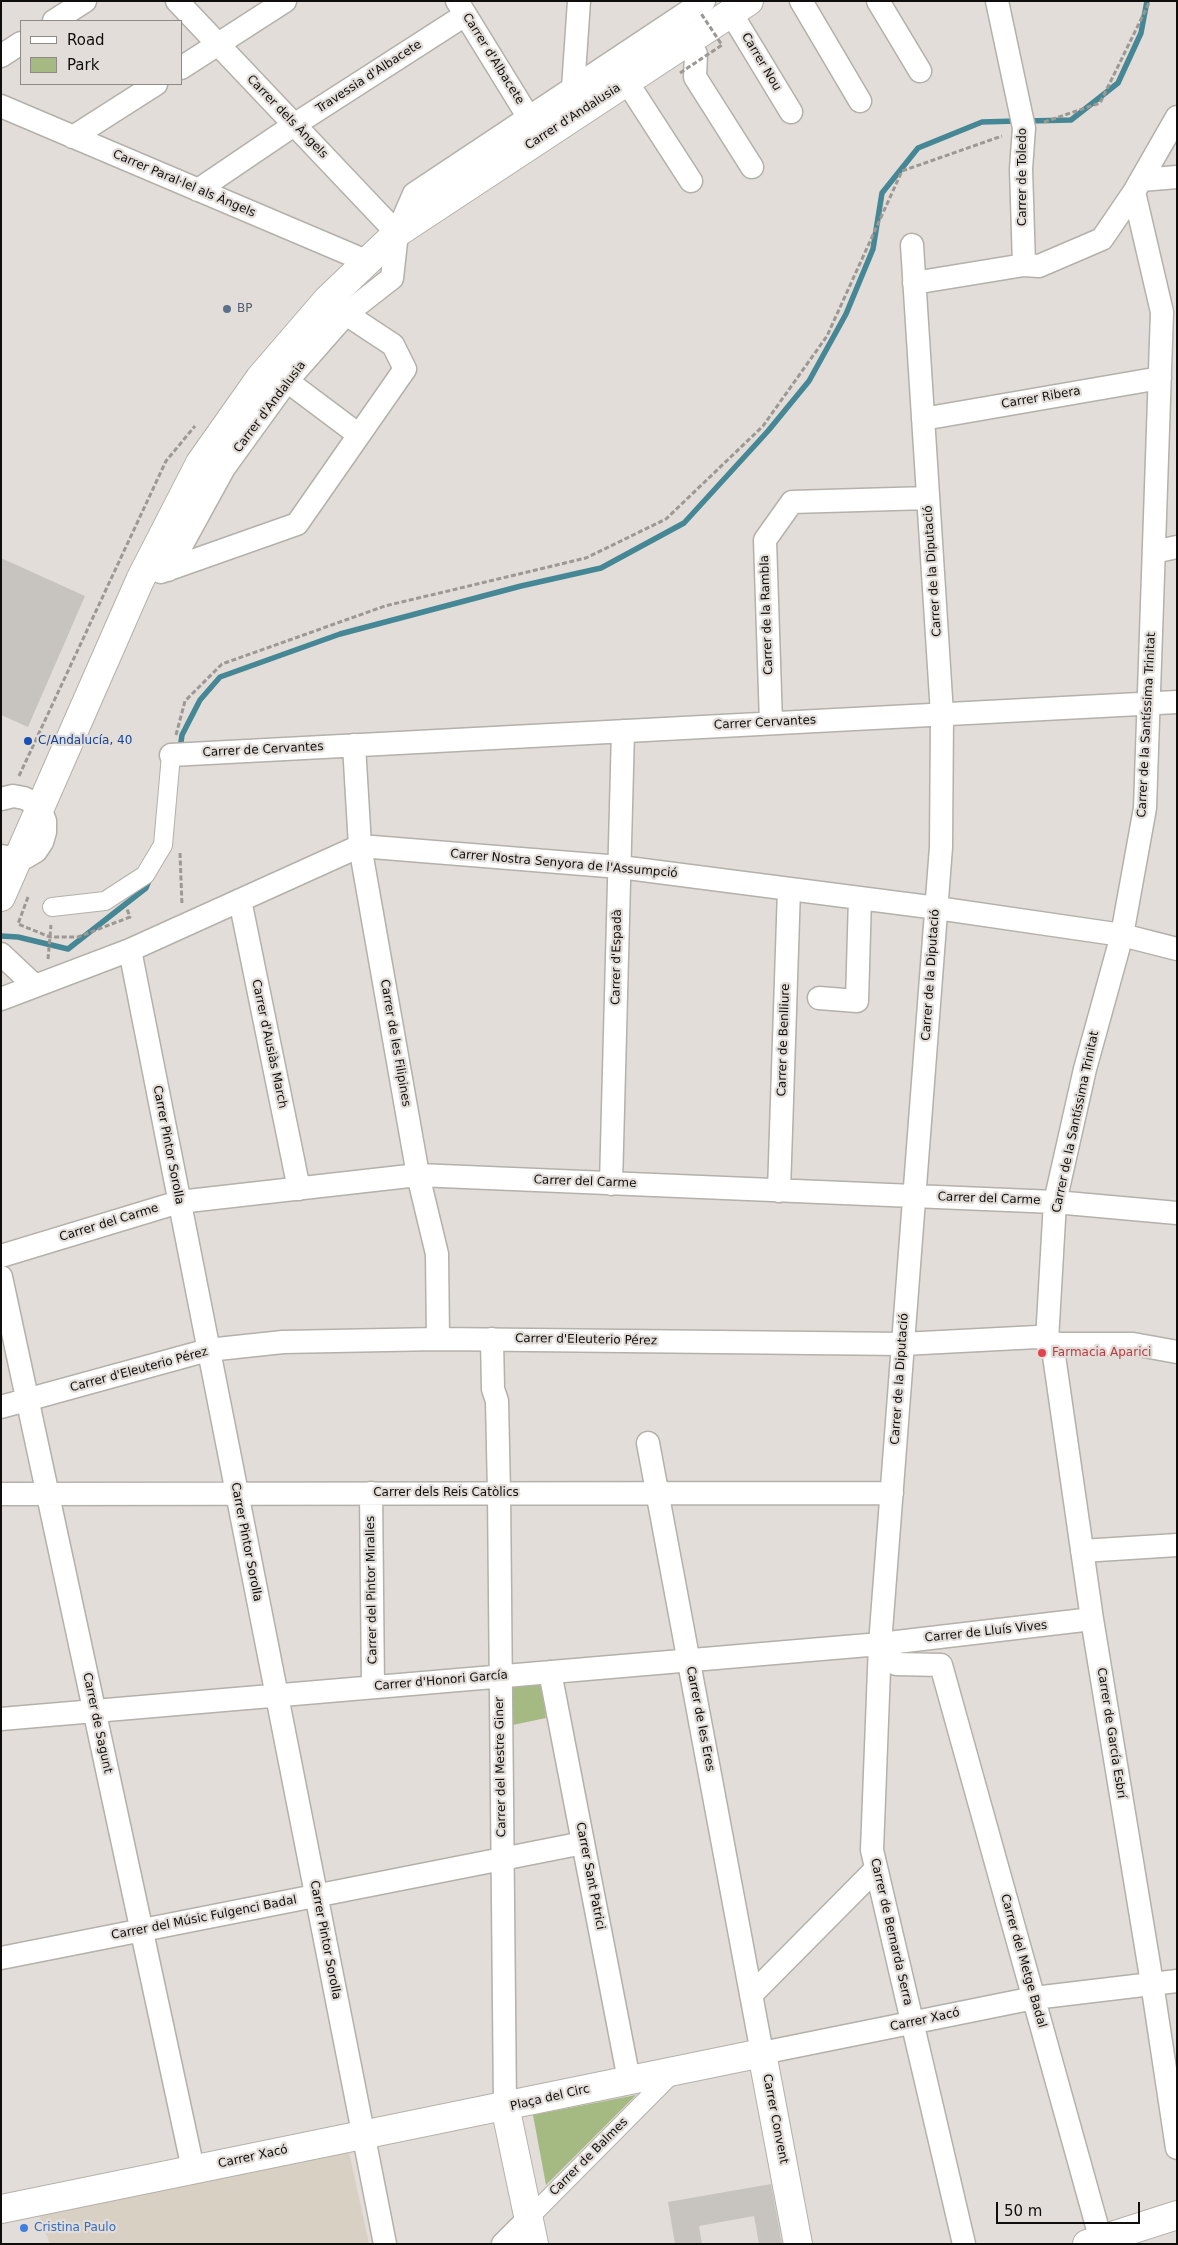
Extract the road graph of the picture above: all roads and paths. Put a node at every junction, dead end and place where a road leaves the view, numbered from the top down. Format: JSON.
{"nodes":[{"id":1,"x":85,"y":1,"type":"edge"},
{"id":2,"x":177,"y":1,"type":"edge"},
{"id":3,"x":284,"y":1,"type":"edge"},
{"id":4,"x":579,"y":1,"type":"edge"},
{"id":5,"x":801,"y":1,"type":"edge"},
{"id":6,"x":878,"y":1,"type":"edge"},
{"id":7,"x":997,"y":1,"type":"edge"},
{"id":8,"x":1150,"y":1,"type":"edge"},
{"id":9,"x":463,"y":6,"type":"edge"},
{"id":10,"x":702,"y":7,"type":"edge"},
{"id":11,"x":740,"y":7,"type":"edge"},
{"id":12,"x":56,"y":20,"type":"edge"},
{"id":13,"x":688,"y":42,"type":"junction"},
{"id":14,"x":20,"y":44,"type":"edge"},
{"id":15,"x":218,"y":44,"type":"junction"},
{"id":16,"x":1,"y":56,"type":"edge"},
{"id":17,"x":182,"y":67,"type":"edge"},
{"id":18,"x":920,"y":71,"type":"dead end"},
{"id":19,"x":680,"y":73,"type":"dead end"},
{"id":20,"x":627,"y":82,"type":"junction"},
{"id":21,"x":154,"y":85,"type":"edge"},
{"id":22,"x":573,"y":88,"type":"junction"},
{"id":23,"x":860,"y":101,"type":"dead end"},
{"id":24,"x":1,"y":106,"type":"edge"},
{"id":25,"x":792,"y":112,"type":"dead end"},
{"id":26,"x":1177,"y":117,"type":"edge"},
{"id":27,"x":529,"y":118,"type":"junction"},
{"id":28,"x":294,"y":124,"type":"junction"},
{"id":29,"x":1024,"y":128,"type":"junction"},
{"id":30,"x":73,"y":137,"type":"junction"},
{"id":31,"x":752,"y":167,"type":"dead end"},
{"id":32,"x":1177,"y":177,"type":"edge"},
{"id":33,"x":691,"y":181,"type":"dead end"},
{"id":34,"x":1137,"y":186,"type":"junction"},
{"id":35,"x":198,"y":190,"type":"junction"},
{"id":36,"x":397,"y":233,"type":"junction"},
{"id":37,"x":912,"y":245,"type":"dead end"},
{"id":38,"x":366,"y":261,"type":"junction"},
{"id":39,"x":1024,"y":265,"type":"junction"},
{"id":40,"x":914,"y":283,"type":"junction"},
{"id":41,"x":1169,"y":311,"type":"edge"},
{"id":42,"x":346,"y":314,"type":"junction"},
{"id":43,"x":1160,"y":378,"type":"junction"},
{"id":44,"x":287,"y":381,"type":"junction"},
{"id":45,"x":923,"y":419,"type":"junction"},
{"id":46,"x":359,"y":436,"type":"junction"},
{"id":47,"x":928,"y":498,"type":"junction"},
{"id":48,"x":1177,"y":547,"type":"edge"},
{"id":49,"x":1154,"y":552,"type":"junction"},
{"id":50,"x":168,"y":570,"type":"junction"},
{"id":51,"x":140,"y":580,"type":"junction"},
{"id":52,"x":1149,"y":702,"type":"junction"},
{"id":53,"x":1177,"y":702,"type":"edge"},
{"id":54,"x":942,"y":714,"type":"junction"},
{"id":55,"x":770,"y":723,"type":"junction"},
{"id":56,"x":623,"y":731,"type":"junction"},
{"id":57,"x":354,"y":745,"type":"junction"},
{"id":58,"x":171,"y":755,"type":"junction"},
{"id":59,"x":1,"y":799,"type":"edge"},
{"id":60,"x":39,"y":810,"type":"junction"},
{"id":61,"x":166,"y":826,"type":"junction"},
{"id":62,"x":360,"y":846,"type":"junction"},
{"id":63,"x":9,"y":858,"type":"edge"},
{"id":64,"x":620,"y":867,"type":"junction"},
{"id":65,"x":789,"y":889,"type":"junction"},
{"id":66,"x":1,"y":897,"type":"edge"},
{"id":67,"x":860,"y":898,"type":"junction"},
{"id":68,"x":240,"y":900,"type":"junction"},
{"id":69,"x":105,"y":901,"type":"junction"},
{"id":70,"x":52,"y":907,"type":"joint"},
{"id":71,"x":937,"y":908,"type":"junction"},
{"id":72,"x":183,"y":915,"type":"dead end"},
{"id":73,"x":36,"y":931,"type":"dead end"},
{"id":74,"x":1122,"y":935,"type":"junction"},
{"id":75,"x":50,"y":937,"type":"junction"},
{"id":76,"x":1177,"y":949,"type":"edge"},
{"id":77,"x":130,"y":950,"type":"junction"},
{"id":78,"x":1,"y":954,"type":"edge"},
{"id":79,"x":35,"y":986,"type":"junction"},
{"id":80,"x":819,"y":998,"type":"dead end"},
{"id":81,"x":1,"y":999,"type":"edge"},
{"id":82,"x":418,"y":1176,"type":"junction"},
{"id":83,"x":612,"y":1184,"type":"junction"},
{"id":84,"x":299,"y":1189,"type":"junction"},
{"id":85,"x":779,"y":1191,"type":"junction"},
{"id":86,"x":914,"y":1196,"type":"junction"},
{"id":87,"x":179,"y":1202,"type":"junction"},
{"id":88,"x":1055,"y":1202,"type":"junction"},
{"id":89,"x":1177,"y":1213,"type":"edge"},
{"id":90,"x":1,"y":1256,"type":"edge"},
{"id":91,"x":1,"y":1277,"type":"edge"},
{"id":92,"x":438,"y":1339,"type":"junction"},
{"id":93,"x":492,"y":1339,"type":"junction"},
{"id":94,"x":1049,"y":1341,"type":"junction"},
{"id":95,"x":903,"y":1344,"type":"junction"},
{"id":96,"x":208,"y":1350,"type":"junction"},
{"id":97,"x":1177,"y":1352,"type":"edge"},
{"id":98,"x":28,"y":1400,"type":"junction"},
{"id":99,"x":1,"y":1408,"type":"edge"},
{"id":100,"x":648,"y":1443,"type":"dead end"},
{"id":101,"x":892,"y":1492,"type":"junction"},
{"id":102,"x":237,"y":1493,"type":"junction"},
{"id":103,"x":371,"y":1493,"type":"junction"},
{"id":104,"x":499,"y":1493,"type":"junction"},
{"id":105,"x":657,"y":1493,"type":"junction"},
{"id":106,"x":1,"y":1494,"type":"edge"},
{"id":107,"x":48,"y":1494,"type":"junction"},
{"id":108,"x":1177,"y":1546,"type":"edge"},
{"id":109,"x":1082,"y":1551,"type":"junction"},
{"id":110,"x":1092,"y":1620,"type":"junction"},
{"id":111,"x":880,"y":1644,"type":"junction"},
{"id":112,"x":689,"y":1660,"type":"junction"},
{"id":113,"x":550,"y":1672,"type":"junction"},
{"id":114,"x":500,"y":1676,"type":"junction"},
{"id":115,"x":373,"y":1687,"type":"junction"},
{"id":116,"x":277,"y":1695,"type":"junction"},
{"id":117,"x":878,"y":1704,"type":"joint"},
{"id":118,"x":95,"y":1711,"type":"junction"},
{"id":119,"x":1,"y":1719,"type":"edge"},
{"id":120,"x":583,"y":1843,"type":"junction"},
{"id":121,"x":502,"y":1859,"type":"junction"},
{"id":122,"x":876,"y":1869,"type":"junction"},
{"id":123,"x":316,"y":1896,"type":"junction"},
{"id":124,"x":142,"y":1930,"type":"junction"},
{"id":125,"x":1,"y":1958,"type":"edge"},
{"id":126,"x":1177,"y":1981,"type":"edge"},
{"id":127,"x":1152,"y":1983,"type":"junction"},
{"id":128,"x":751,"y":1995,"type":"junction"},
{"id":129,"x":1034,"y":1998,"type":"junction"},
{"id":130,"x":912,"y":2022,"type":"junction"},
{"id":131,"x":762,"y":2053,"type":"junction"},
{"id":132,"x":675,"y":2071,"type":"junction"},
{"id":133,"x":630,"y":2080,"type":"junction"},
{"id":134,"x":505,"y":2106,"type":"junction"},
{"id":135,"x":363,"y":2135,"type":"junction"},
{"id":136,"x":1177,"y":2148,"type":"edge"},
{"id":137,"x":194,"y":2170,"type":"junction"},
{"id":138,"x":1,"y":2209,"type":"edge"},
{"id":139,"x":1177,"y":2215,"type":"edge"},
{"id":140,"x":531,"y":2231,"type":"edge"},
{"id":141,"x":1097,"y":2242,"type":"edge"},
{"id":142,"x":384,"y":2244,"type":"edge"},
{"id":143,"x":503,"y":2244,"type":"edge"},
{"id":144,"x":798,"y":2244,"type":"edge"},
{"id":145,"x":964,"y":2244,"type":"edge"}],
"edges":[{"from":1,"to":12,"type":"street"},
{"from":2,"to":15,"type":"street","name":"Carrer dels Àngels"},
{"from":3,"to":15,"type":"street"},
{"from":4,"to":22,"type":"street"},
{"from":5,"to":23,"type":"street"},
{"from":6,"to":18,"type":"street"},
{"from":7,"to":29,"type":"street","name":"Carrer de Toledo"},
{"from":8,"to":29,"type":"path"},
{"from":9,"to":27,"type":"street","name":"Carrer d'Albacete"},
{"from":9,"to":28,"type":"street","name":"Travessia d'Albacete"},
{"from":10,"to":19,"type":"path","bridge":true},
{"from":10,"to":22,"type":"street","name":"Carrer d'Andalusia"},
{"from":11,"to":13,"type":"street","name":"Carrer d'Andalusia"},
{"from":11,"to":25,"type":"street","name":"Carrer Nou"},
{"from":13,"to":20,"type":"street","name":"Carrer d'Andalusia"},
{"from":13,"to":31,"type":"street"},
{"from":14,"to":16,"type":"street"},
{"from":15,"to":17,"type":"street"},
{"from":15,"to":28,"type":"street","name":"Carrer dels Àngels"},
{"from":20,"to":33,"type":"street"},
{"from":20,"to":36,"type":"street","name":"Carrer d'Andalusia"},
{"from":21,"to":30,"type":"street"},
{"from":22,"to":27,"type":"street","name":"Carrer d'Andalusia"},
{"from":24,"to":30,"type":"street","name":"Carrer Paral·lel als Àngels"},
{"from":26,"to":34,"type":"street"},
{"from":27,"to":36,"type":"street","name":"Carrer d'Andalusia"},
{"from":28,"to":35,"type":"street","name":"Travessia d'Albacete"},
{"from":28,"to":36,"type":"street","name":"Carrer dels Àngels"},
{"from":29,"to":39,"type":"street","name":"Carrer de Toledo"},
{"from":29,"to":58,"type":"path"},
{"from":30,"to":35,"type":"street","name":"Carrer Paral·lel als Àngels"},
{"from":32,"to":34,"type":"street"},
{"from":34,"to":39,"type":"street"},
{"from":34,"to":41,"type":"street","name":"Carrer de la Santíssima Trinitat"},
{"from":35,"to":38,"type":"street","name":"Carrer Paral·lel als Àngels"},
{"from":36,"to":38,"type":"street","name":"Carrer d'Andalusia"},
{"from":36,"to":42,"type":"street","name":"Carrer d'Andalusia"},
{"from":37,"to":40,"type":"street","name":"Carrer de la Diputació"},
{"from":38,"to":51,"type":"street","name":"Carrer d'Andalusia"},
{"from":39,"to":40,"type":"street"},
{"from":40,"to":45,"type":"street","name":"Carrer de la Diputació"},
{"from":41,"to":43,"type":"street","name":"Carrer de la Santíssima Trinitat"},
{"from":42,"to":44,"type":"street","name":"Carrer d'Andalusia"},
{"from":42,"to":46,"type":"street"},
{"from":43,"to":45,"type":"street","name":"Carrer Ribera"},
{"from":43,"to":49,"type":"street","name":"Carrer de la Santíssima Trinitat"},
{"from":44,"to":46,"type":"street"},
{"from":44,"to":50,"type":"street","name":"Carrer d'Andalusia"},
{"from":45,"to":47,"type":"street","name":"Carrer de la Diputació"},
{"from":46,"to":50,"type":"street"},
{"from":47,"to":54,"type":"street","name":"Carrer de la Diputació"},
{"from":47,"to":55,"type":"street","name":"Carrer de la Rambla"},
{"from":48,"to":49,"type":"street"},
{"from":49,"to":52,"type":"street","name":"Carrer de la Santíssima Trinitat"},
{"from":50,"to":51,"type":"street"},
{"from":51,"to":60,"type":"street","name":"Carrer d'Andalusia"},
{"from":52,"to":53,"type":"street","name":"Carrer Cervantes"},
{"from":52,"to":54,"type":"street","name":"Carrer Cervantes"},
{"from":52,"to":74,"type":"street","name":"Carrer de la Santíssima Trinitat"},
{"from":54,"to":55,"type":"street","name":"Carrer Cervantes"},
{"from":54,"to":71,"type":"street","name":"Carrer de la Diputació"},
{"from":55,"to":56,"type":"street","name":"Carrer Cervantes"},
{"from":56,"to":57,"type":"street","name":"Carrer Cervantes"},
{"from":56,"to":64,"type":"street","name":"Carrer d'Espadà"},
{"from":57,"to":58,"type":"street","name":"Carrer de Cervantes"},
{"from":57,"to":62,"type":"street","name":"Carrer de les Filipines"},
{"from":58,"to":61,"type":"street"},
{"from":59,"to":60,"type":"street"},
{"from":60,"to":63,"type":"street","name":"Carrer d'Andalusia"},
{"from":61,"to":69,"type":"street"},
{"from":61,"to":72,"type":"path"},
{"from":62,"to":64,"type":"street","name":"Carrer Nostra Senyora de l'Assumpció"},
{"from":62,"to":68,"type":"street","name":"Carrer Nostra Senyora de l'Assumpció"},
{"from":62,"to":82,"type":"street","name":"Carrer de les Filipines"},
{"from":63,"to":66,"type":"street","name":"Carrer d'Andalusia"},
{"from":64,"to":65,"type":"street","name":"Carrer Nostra Senyora de l'Assumpció"},
{"from":64,"to":83,"type":"street","name":"Carrer d'Espadà"},
{"from":65,"to":67,"type":"street","name":"Carrer Nostra Senyora de l'Assumpció"},
{"from":65,"to":85,"type":"street","name":"Carrer de Benlliure"},
{"from":67,"to":71,"type":"street","name":"Carrer Nostra Senyora de l'Assumpció"},
{"from":67,"to":80,"type":"street"},
{"from":68,"to":77,"type":"street","name":"Carrer Nostra Senyora de l'Assumpció"},
{"from":68,"to":84,"type":"street","name":"Carrer d'Ausiàs March"},
{"from":69,"to":70,"type":"street"},
{"from":69,"to":75,"type":"path"},
{"from":70,"to":75,"type":"path"},
{"from":71,"to":74,"type":"street","name":"Carrer Nostra Senyora de l'Assumpció"},
{"from":71,"to":86,"type":"street","name":"Carrer de la Diputació"},
{"from":73,"to":75,"type":"path"},
{"from":74,"to":76,"type":"street","name":"Carrer Nostra Senyora de l'Assumpció"},
{"from":74,"to":88,"type":"street","name":"Carrer de la Santíssima Trinitat"},
{"from":75,"to":79,"type":"path"},
{"from":77,"to":79,"type":"street","name":"Carrer Nostra Senyora de l'Assumpció"},
{"from":77,"to":87,"type":"street","name":"Carrer Pintor Sorolla"},
{"from":78,"to":79,"type":"street"},
{"from":79,"to":81,"type":"street","name":"Carrer Nostra Senyora de l'Assumpció"},
{"from":82,"to":83,"type":"street","name":"Carrer del Carme"},
{"from":82,"to":84,"type":"street","name":"Carrer del Carme"},
{"from":82,"to":92,"type":"street","name":"Carrer de les Filipines"},
{"from":83,"to":85,"type":"street","name":"Carrer del Carme"},
{"from":84,"to":87,"type":"street","name":"Carrer del Carme"},
{"from":85,"to":86,"type":"street","name":"Carrer del Carme"},
{"from":86,"to":88,"type":"street","name":"Carrer del Carme"},
{"from":86,"to":95,"type":"street","name":"Carrer de la Diputació"},
{"from":87,"to":90,"type":"street","name":"Carrer del Carme"},
{"from":87,"to":96,"type":"street","name":"Carrer Pintor Sorolla"},
{"from":88,"to":89,"type":"street","name":"Carrer del Carme"},
{"from":88,"to":94,"type":"street","name":"Carrer de la Santíssima Trinitat"},
{"from":91,"to":98,"type":"street","name":"Carrer de Sagunt"},
{"from":92,"to":93,"type":"street","name":"Carrer d'Eleuterio Pérez"},
{"from":92,"to":96,"type":"street","name":"Carrer d'Eleuterio Pérez"},
{"from":93,"to":95,"type":"street","name":"Carrer d'Eleuterio Pérez"},
{"from":93,"to":104,"type":"street","name":"Carrer del Mestre Giner"},
{"from":94,"to":95,"type":"street","name":"Carrer d'Eleuterio Pérez"},
{"from":94,"to":97,"type":"street","name":"Carrer d'Eleuterio Pérez"},
{"from":94,"to":109,"type":"street","name":"Carrer de García Esbrí"},
{"from":95,"to":101,"type":"street","name":"Carrer de la Diputació"},
{"from":96,"to":98,"type":"street","name":"Carrer d'Eleuterio Pérez"},
{"from":96,"to":102,"type":"street","name":"Carrer Pintor Sorolla"},
{"from":98,"to":99,"type":"street","name":"Carrer d'Eleuterio Pérez"},
{"from":98,"to":107,"type":"street","name":"Carrer de Sagunt"},
{"from":100,"to":105,"type":"street","name":"Carrer de les Eres"},
{"from":101,"to":105,"type":"street","name":"Carrer dels Reis Catòlics"},
{"from":101,"to":111,"type":"street","name":"Carrer de la Diputació"},
{"from":102,"to":103,"type":"street","name":"Carrer dels Reis Catòlics"},
{"from":102,"to":107,"type":"street","name":"Carrer dels Reis Catòlics"},
{"from":102,"to":116,"type":"street","name":"Carrer Pintor Sorolla"},
{"from":103,"to":104,"type":"street","name":"Carrer dels Reis Catòlics"},
{"from":103,"to":115,"type":"street","name":"Carrer del Pintor Miralles"},
{"from":104,"to":105,"type":"street","name":"Carrer dels Reis Catòlics"},
{"from":104,"to":114,"type":"street","name":"Carrer del Mestre Giner"},
{"from":105,"to":112,"type":"street","name":"Carrer de les Eres"},
{"from":106,"to":107,"type":"street","name":"Carrer dels Reis Catòlics"},
{"from":107,"to":118,"type":"street","name":"Carrer de Sagunt"},
{"from":108,"to":109,"type":"street"},
{"from":109,"to":110,"type":"street","name":"Carrer de García Esbrí"},
{"from":110,"to":111,"type":"street","name":"Carrer de Lluís Vives"},
{"from":110,"to":127,"type":"street","name":"Carrer de García Esbrí"},
{"from":111,"to":112,"type":"street","name":"Carrer d'Honori García"},
{"from":111,"to":117,"type":"street","name":"Carrer de la Diputació"},
{"from":111,"to":129,"type":"street","name":"Carrer del Metge Badal"},
{"from":112,"to":113,"type":"street","name":"Carrer d'Honori García"},
{"from":112,"to":128,"type":"street","name":"Carrer de les Eres"},
{"from":113,"to":114,"type":"street","name":"Carrer d'Honori García"},
{"from":113,"to":120,"type":"street","name":"Carrer Sant Patrici"},
{"from":114,"to":115,"type":"street","name":"Carrer d'Honori García"},
{"from":114,"to":121,"type":"street","name":"Carrer del Mestre Giner"},
{"from":115,"to":116,"type":"street","name":"Carrer d'Honori García"},
{"from":116,"to":118,"type":"street","name":"Carrer d'Honori García"},
{"from":116,"to":123,"type":"street","name":"Carrer Pintor Sorolla"},
{"from":117,"to":122,"type":"street","name":"Carrer de Bernarda Serra"},
{"from":118,"to":119,"type":"street","name":"Carrer d'Honori García"},
{"from":118,"to":124,"type":"street","name":"Carrer de Sagunt"},
{"from":120,"to":121,"type":"street","name":"Carrer del Músic Fulgenci Badal"},
{"from":120,"to":133,"type":"street","name":"Carrer Sant Patrici"},
{"from":121,"to":123,"type":"street","name":"Carrer del Músic Fulgenci Badal"},
{"from":121,"to":134,"type":"street","name":"Carrer del Mestre Giner"},
{"from":122,"to":128,"type":"street"},
{"from":122,"to":130,"type":"street","name":"Carrer de Bernarda Serra"},
{"from":123,"to":124,"type":"street","name":"Carrer del Músic Fulgenci Badal"},
{"from":123,"to":135,"type":"street","name":"Carrer Pintor Sorolla"},
{"from":124,"to":125,"type":"street","name":"Carrer del Músic Fulgenci Badal"},
{"from":124,"to":137,"type":"street","name":"Carrer de Sagunt"},
{"from":126,"to":127,"type":"street","name":"Carrer Xacó"},
{"from":127,"to":129,"type":"street","name":"Carrer Xacó"},
{"from":127,"to":136,"type":"street","name":"Carrer de García Esbrí"},
{"from":128,"to":131,"type":"street","name":"Carrer Convent"},
{"from":129,"to":130,"type":"street","name":"Carrer Xacó"},
{"from":129,"to":141,"type":"street","name":"Carrer del Metge Badal"},
{"from":130,"to":131,"type":"street","name":"Carrer Xacó"},
{"from":130,"to":145,"type":"street","name":"Carrer de Bernarda Serra"},
{"from":131,"to":132,"type":"street","name":"Carrer Xacó"},
{"from":131,"to":144,"type":"street","name":"Carrer Convent"},
{"from":132,"to":133,"type":"street","name":"Plaça del Circ"},
{"from":132,"to":140,"type":"street","name":"Carrer de Balmes"},
{"from":133,"to":134,"type":"street","name":"Plaça del Circ"},
{"from":134,"to":135,"type":"street","name":"Carrer Xacó"},
{"from":134,"to":140,"type":"street","name":"Plaça del Circ"},
{"from":135,"to":137,"type":"street","name":"Carrer Xacó"},
{"from":135,"to":142,"type":"street","name":"Carrer Pintor Sorolla"},
{"from":137,"to":138,"type":"street","name":"Carrer Xacó"},
{"from":139,"to":141,"type":"street"},
{"from":140,"to":143,"type":"street","name":"Carrer de Balmes"}]}
